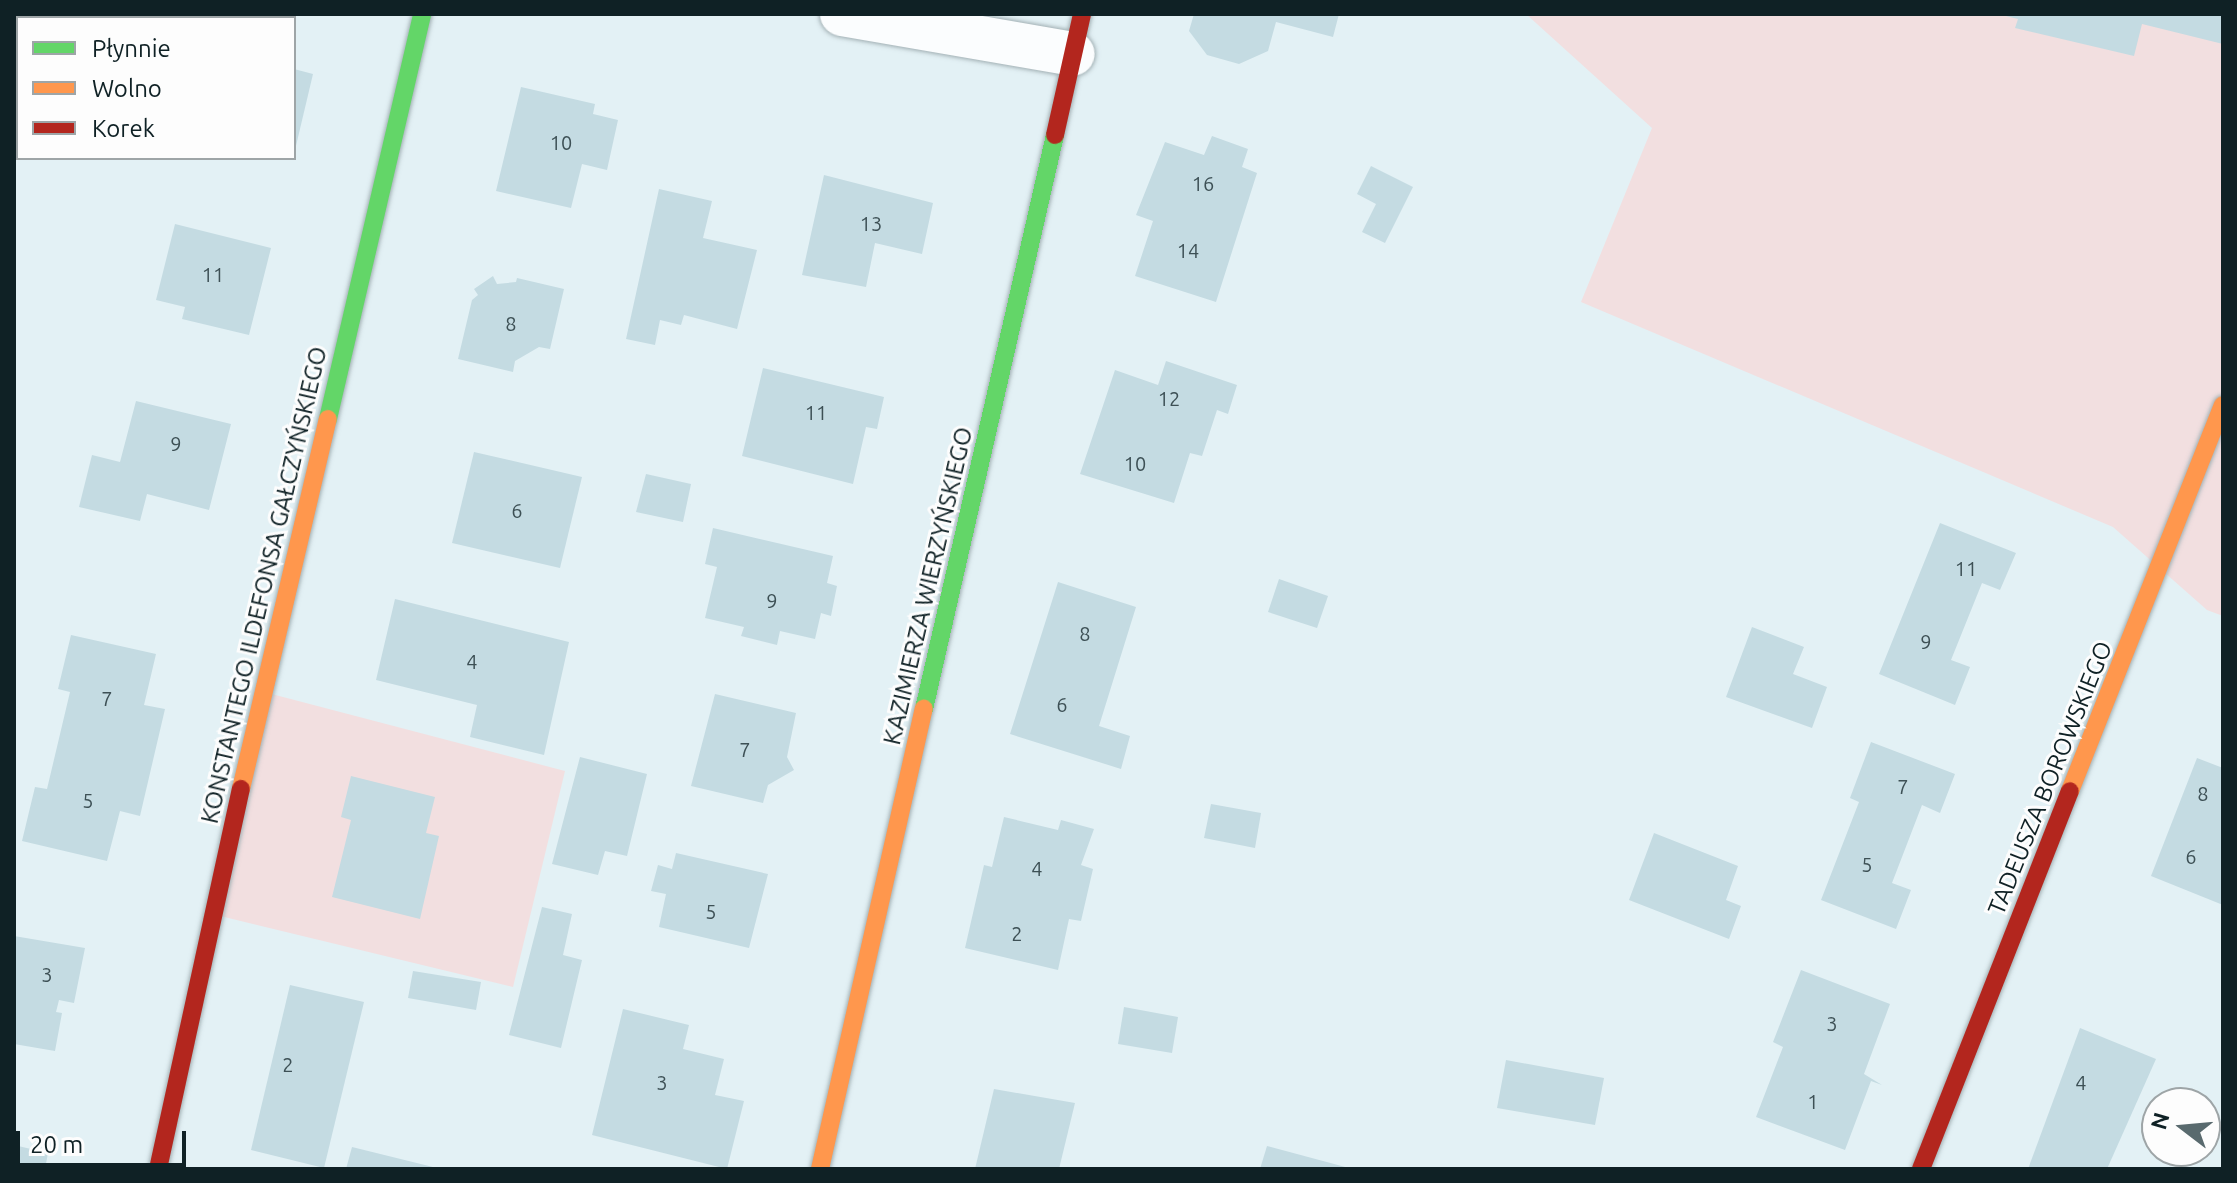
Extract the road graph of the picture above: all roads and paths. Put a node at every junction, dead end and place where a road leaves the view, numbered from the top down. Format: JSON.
{"nodes":[{"id":1,"x":422,"y":14,"type":"edge"},
{"id":2,"x":842,"y":14,"type":"edge"},
{"id":3,"x":1078,"y":34,"type":"edge"},
{"id":4,"x":2223,"y":405,"type":"edge"},
{"id":5,"x":158,"y":1169,"type":"edge"},
{"id":6,"x":820,"y":1169,"type":"edge"},
{"id":7,"x":1921,"y":1169,"type":"edge"}],
"edges":[{"from":1,"to":5,"type":"street","name":"KONSTANTEGO ILDEFONSA GAŁCZYŃSKIEGO"},
{"from":2,"to":3,"type":"street"},
{"from":3,"to":6,"type":"street","name":"KAZIMIERZA WIERZYŃSKIEGO"},
{"from":4,"to":7,"type":"street","name":"TADEUSZA BOROWSKIEGO"}]}
